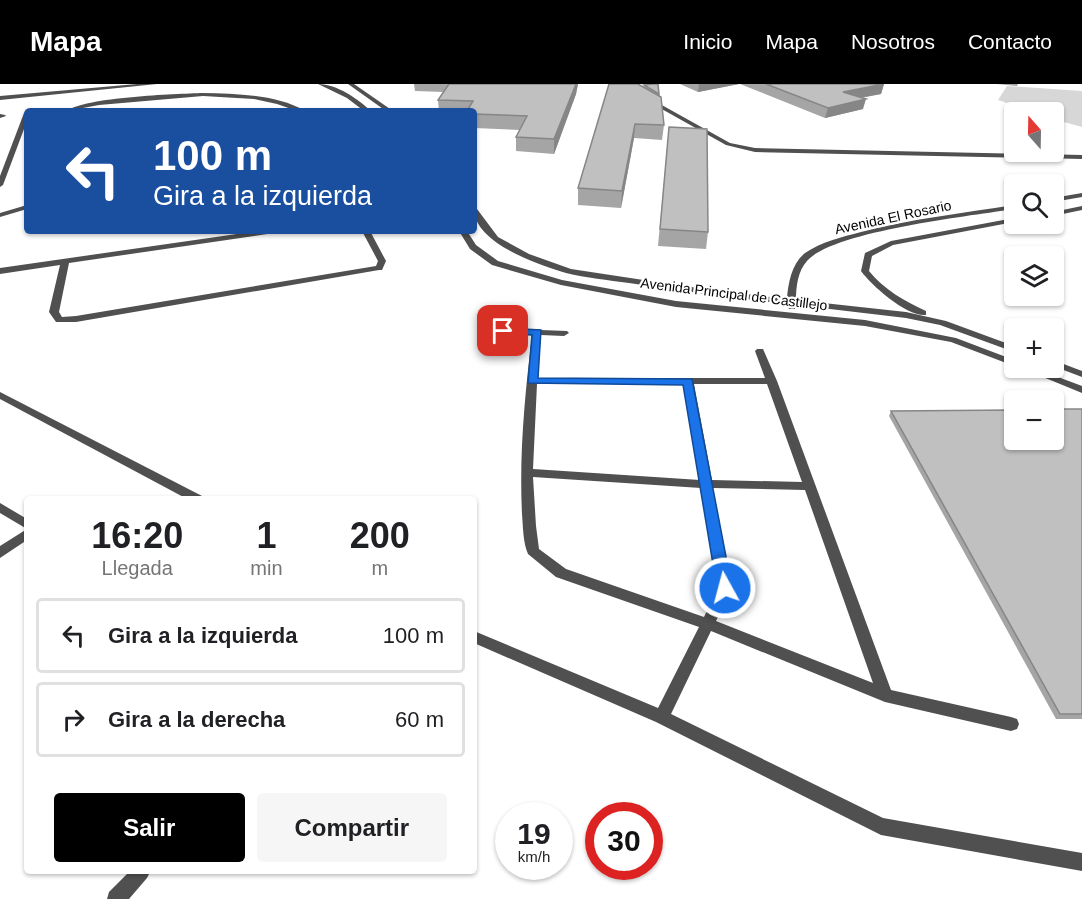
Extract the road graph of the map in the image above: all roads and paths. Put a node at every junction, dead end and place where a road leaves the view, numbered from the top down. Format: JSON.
{"nodes":[{"id":1,"x":117,"y":84,"type":"edge"},
{"id":2,"x":154,"y":84,"type":"edge"},
{"id":3,"x":321,"y":84,"type":"edge"},
{"id":4,"x":349,"y":84,"type":"edge"},
{"id":5,"x":620,"y":84,"type":"edge"},
{"id":6,"x":35,"y":93,"type":"junction"},
{"id":7,"x":0,"y":96,"type":"edge"},
{"id":8,"x":349,"y":97,"type":"junction"},
{"id":9,"x":29,"y":108,"type":"edge"},
{"id":10,"x":76,"y":108,"type":"edge"},
{"id":11,"x":297,"y":108,"type":"edge"},
{"id":12,"x":364,"y":108,"type":"edge"},
{"id":13,"x":385,"y":108,"type":"edge"},
{"id":14,"x":24,"y":121,"type":"edge"},
{"id":15,"x":24,"y":140,"type":"edge"},
{"id":16,"x":17,"y":141,"type":"junction"},
{"id":17,"x":1082,"y":158,"type":"edge"},
{"id":18,"x":0,"y":185,"type":"edge"},
{"id":19,"x":1082,"y":195,"type":"edge"},
{"id":20,"x":1064,"y":198,"type":"edge"},
{"id":21,"x":24,"y":205,"type":"edge"},
{"id":22,"x":24,"y":206,"type":"edge"},
{"id":23,"x":0,"y":207,"type":"edge"},
{"id":24,"x":1082,"y":208,"type":"edge"},
{"id":25,"x":1004,"y":209,"type":"edge"},
{"id":26,"x":1064,"y":212,"type":"edge"},
{"id":27,"x":0,"y":215,"type":"edge"},
{"id":28,"x":477,"y":215,"type":"edge"},
{"id":29,"x":1004,"y":222,"type":"edge"},
{"id":30,"x":253,"y":234,"type":"edge"},
{"id":31,"x":368,"y":234,"type":"edge"},
{"id":32,"x":465,"y":234,"type":"edge"},
{"id":33,"x":64,"y":261,"type":"junction"},
{"id":34,"x":0,"y":271,"type":"edge"},
{"id":35,"x":873,"y":298,"type":"junction"},
{"id":36,"x":792,"y":300,"type":"junction"},
{"id":37,"x":792,"y":316,"type":"junction"},
{"id":38,"x":824,"y":319,"type":"junction"},
{"id":39,"x":943,"y":323,"type":"junction"},
{"id":40,"x":486,"y":331,"type":"dead end"},
{"id":41,"x":537,"y":332,"type":"junction"},
{"id":42,"x":564,"y":333,"type":"dead end"},
{"id":43,"x":1004,"y":345,"type":"edge"},
{"id":44,"x":760,"y":351,"type":"dead end"},
{"id":45,"x":1004,"y":359,"type":"edge"},
{"id":46,"x":1064,"y":367,"type":"edge"},
{"id":47,"x":1082,"y":374,"type":"edge"},
{"id":48,"x":1051,"y":378,"type":"edge"},
{"id":49,"x":532,"y":381,"type":"junction"},
{"id":50,"x":688,"y":381,"type":"junction"},
{"id":51,"x":772,"y":381,"type":"junction"},
{"id":52,"x":1082,"y":390,"type":"edge"},
{"id":53,"x":0,"y":395,"type":"edge"},
{"id":54,"x":529,"y":473,"type":"junction"},
{"id":55,"x":707,"y":484,"type":"junction"},
{"id":56,"x":809,"y":486,"type":"junction"},
{"id":57,"x":192,"y":496,"type":"edge"},
{"id":58,"x":0,"y":507,"type":"edge"},
{"id":59,"x":24,"y":523,"type":"edge"},
{"id":60,"x":24,"y":536,"type":"edge"},
{"id":61,"x":0,"y":553,"type":"edge"},
{"id":62,"x":708,"y":624,"type":"junction"},
{"id":63,"x":477,"y":638,"type":"edge"},
{"id":64,"x":885,"y":695,"type":"junction"},
{"id":65,"x":662,"y":717,"type":"junction"},
{"id":66,"x":1011,"y":724,"type":"dead end"},
{"id":67,"x":1082,"y":862,"type":"edge"},
{"id":68,"x":139,"y":874,"type":"edge"},
{"id":69,"x":116,"y":899,"type":"edge"}],
"edges":[{"from":1,"to":6,"type":"street"},
{"from":2,"to":6,"type":"street"},
{"from":3,"to":8,"type":"street"},
{"from":4,"to":8,"type":"street"},
{"from":4,"to":13,"type":"street"},
{"from":5,"to":17,"type":"street"},
{"from":6,"to":7,"type":"street"},
{"from":6,"to":9,"type":"street"},
{"from":8,"to":12,"type":"street"},
{"from":10,"to":11,"type":"street"},
{"from":14,"to":16,"type":"street"},
{"from":15,"to":16,"type":"street"},
{"from":16,"to":18,"type":"street"},
{"from":19,"to":20,"type":"street"},
{"from":21,"to":23,"type":"street"},
{"from":22,"to":27,"type":"street"},
{"from":24,"to":26,"type":"street"},
{"from":25,"to":36,"type":"street","name":"Avenida El Rosario"},
{"from":28,"to":36,"type":"street","name":"Avenida Principal de Castillejo"},
{"from":29,"to":35,"type":"street","name":"Avenida El Rosario"},
{"from":30,"to":33,"type":"street"},
{"from":31,"to":33,"type":"street"},
{"from":32,"to":37,"type":"street","name":"Avenida Principal de Castillejo"},
{"from":33,"to":34,"type":"street"},
{"from":35,"to":36,"type":"street","name":"Avenida Principal de Castillejo"},
{"from":35,"to":38,"type":"street"},
{"from":35,"to":39,"type":"street","name":"Avenida Principal de Castillejo"},
{"from":35,"to":39,"type":"street"},
{"from":36,"to":37,"type":"street","name":"Avenida El Rosario"},
{"from":37,"to":38,"type":"street","name":"Avenida Principal de Castillejo"},
{"from":38,"to":45,"type":"street","name":"Avenida Principal de Castillejo"},
{"from":39,"to":43,"type":"street","name":"Avenida Principal de Castillejo"},
{"from":40,"to":41,"type":"street"},
{"from":41,"to":42,"type":"street"},
{"from":41,"to":49,"type":"street"},
{"from":44,"to":51,"type":"street"},
{"from":46,"to":47,"type":"street"},
{"from":48,"to":52,"type":"street"},
{"from":49,"to":50,"type":"street"},
{"from":49,"to":54,"type":"street"},
{"from":50,"to":51,"type":"street"},
{"from":50,"to":55,"type":"street"},
{"from":51,"to":56,"type":"street"},
{"from":53,"to":57,"type":"street"},
{"from":54,"to":55,"type":"street"},
{"from":54,"to":62,"type":"street"},
{"from":55,"to":56,"type":"street"},
{"from":55,"to":62,"type":"street"},
{"from":56,"to":64,"type":"street"},
{"from":58,"to":59,"type":"street"},
{"from":60,"to":61,"type":"street"},
{"from":62,"to":64,"type":"street"},
{"from":62,"to":65,"type":"street"},
{"from":63,"to":65,"type":"street"},
{"from":64,"to":66,"type":"street"},
{"from":65,"to":67,"type":"street"},
{"from":68,"to":69,"type":"street"}]}
